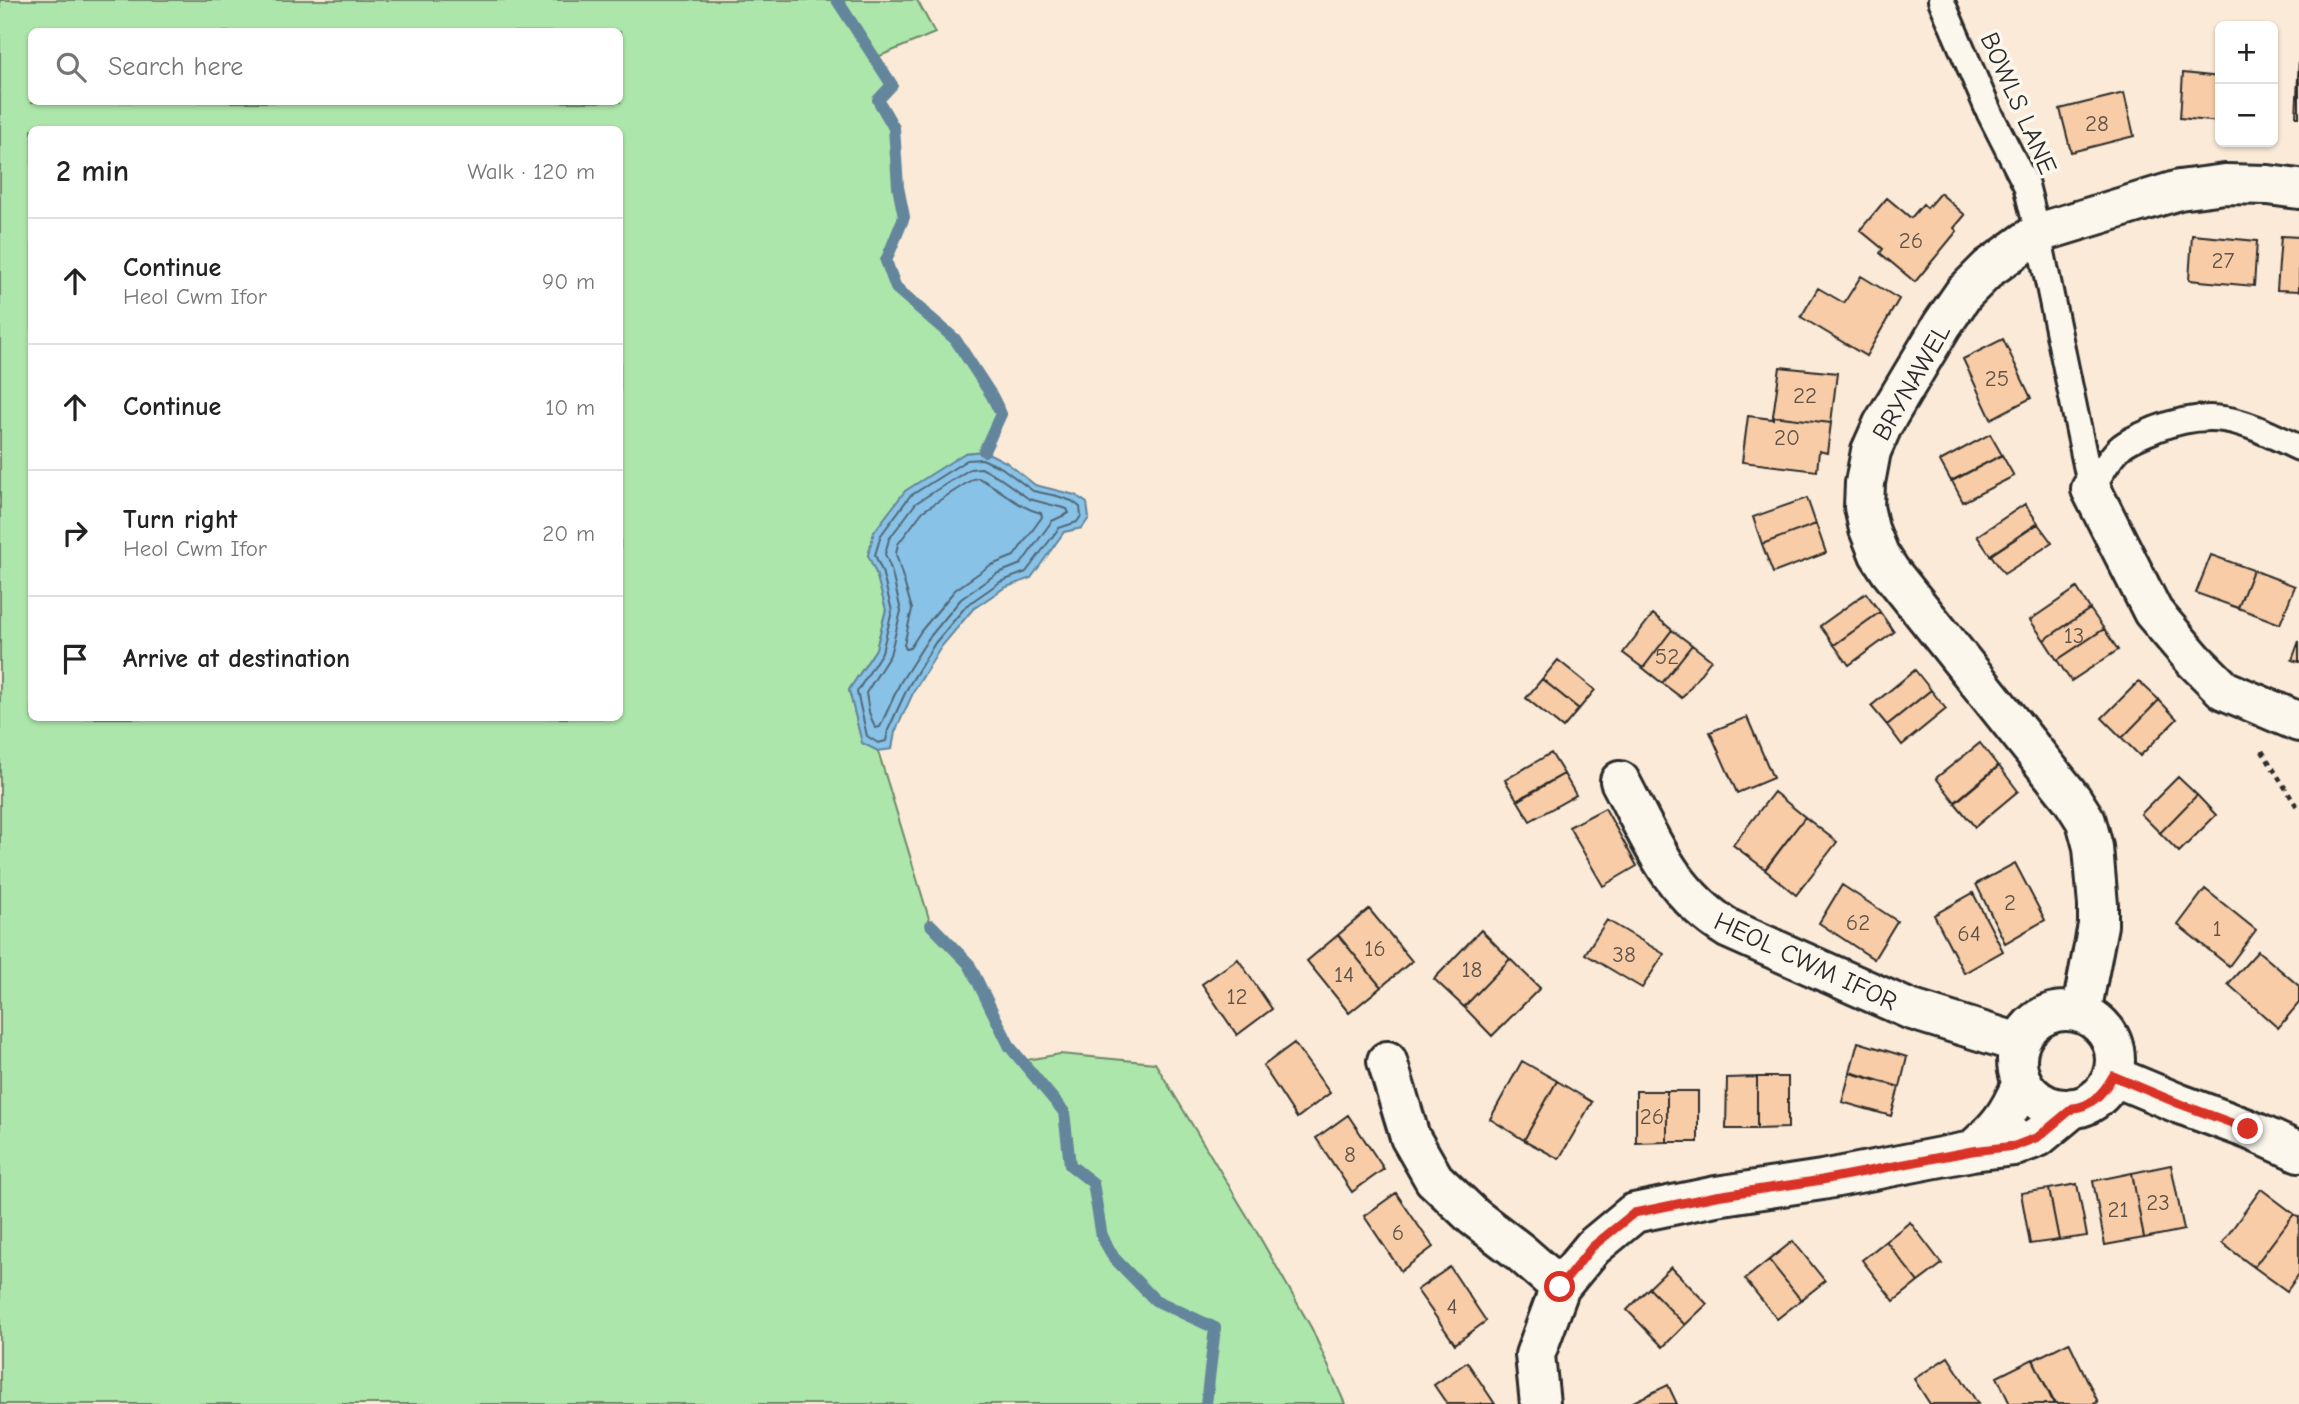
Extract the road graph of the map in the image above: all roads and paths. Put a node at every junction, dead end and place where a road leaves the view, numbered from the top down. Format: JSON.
{"nodes":[{"id":1,"x":1941,"y":0,"type":"edge"},
{"id":2,"x":2299,"y":189,"type":"edge"},
{"id":3,"x":2038,"y":233,"type":"junction"},
{"id":4,"x":2299,"y":448,"type":"edge"},
{"id":5,"x":2091,"y":489,"type":"junction"},
{"id":6,"x":2299,"y":722,"type":"edge"},
{"id":7,"x":1620,"y":780,"type":"dead end"},
{"id":8,"x":2081,"y":1013,"type":"junction"},
{"id":9,"x":2019,"y":1043,"type":"junction"},
{"id":10,"x":1387,"y":1061,"type":"dead end"},
{"id":11,"x":2113,"y":1076,"type":"junction"},
{"id":12,"x":2022,"y":1083,"type":"junction"},
{"id":13,"x":2073,"y":1108,"type":"junction"},
{"id":14,"x":1972,"y":1151,"type":"junction"},
{"id":15,"x":2299,"y":1152,"type":"edge"},
{"id":16,"x":1560,"y":1287,"type":"junction"},
{"id":17,"x":1540,"y":1404,"type":"edge"}],
"edges":[{"from":1,"to":3,"type":"lane","name":"BOWLS LANE"},
{"from":2,"to":3,"type":"street","name":"BRYNAWEL"},
{"from":3,"to":5,"type":"lane","name":"BOWLS LANE"},
{"from":3,"to":8,"type":"street","name":"BRYNAWEL"},
{"from":4,"to":5,"type":"lane"},
{"from":5,"to":6,"type":"street"},
{"from":7,"to":9,"type":"street","name":"HEOL CWM IFOR"},
{"from":8,"to":9,"type":"street"},
{"from":8,"to":11,"type":"street"},
{"from":9,"to":12,"type":"street"},
{"from":10,"to":16,"type":"street"},
{"from":11,"to":13,"type":"street"},
{"from":11,"to":15,"type":"street"},
{"from":12,"to":13,"type":"street"},
{"from":12,"to":14,"type":"street"},
{"from":13,"to":14,"type":"street"},
{"from":14,"to":16,"type":"street"},
{"from":16,"to":17,"type":"street"}]}
